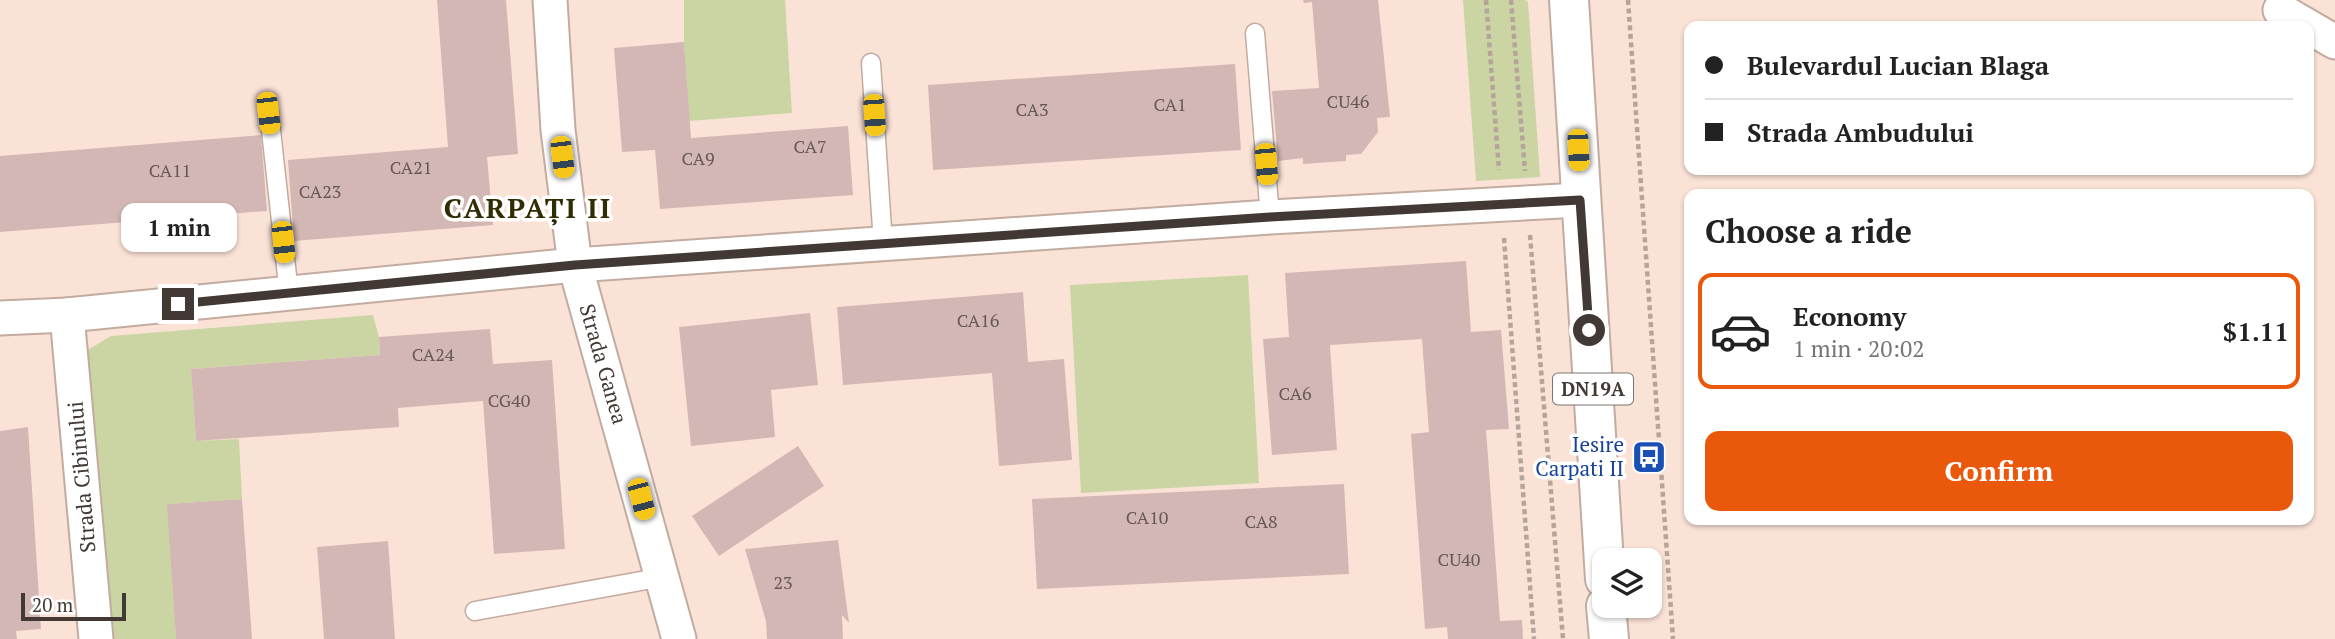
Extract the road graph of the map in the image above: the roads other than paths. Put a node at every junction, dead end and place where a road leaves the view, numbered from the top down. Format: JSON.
{"nodes":[{"id":1,"x":550,"y":0,"type":"edge"},
{"id":2,"x":1569,"y":0,"type":"edge"},
{"id":3,"x":2280,"y":10,"type":"dead end"},
{"id":4,"x":2299,"y":21,"type":"edge"},
{"id":5,"x":2314,"y":30,"type":"edge"},
{"id":6,"x":1255,"y":33,"type":"dead end"},
{"id":7,"x":2335,"y":42,"type":"edge"},
{"id":8,"x":871,"y":63,"type":"dead end"},
{"id":9,"x":268,"y":113,"type":"dead end"},
{"id":10,"x":1580,"y":200,"type":"junction"},
{"id":11,"x":1270,"y":217,"type":"junction"},
{"id":12,"x":883,"y":244,"type":"junction"},
{"id":13,"x":575,"y":265,"type":"junction"},
{"id":14,"x":289,"y":294,"type":"junction"},
{"id":15,"x":67,"y":315,"type":"junction"},
{"id":16,"x":0,"y":318,"type":"edge"},
{"id":17,"x":1603,"y":548,"type":"edge"},
{"id":18,"x":663,"y":577,"type":"junction"},
{"id":19,"x":475,"y":611,"type":"dead end"},
{"id":20,"x":1607,"y":618,"type":"edge"},
{"id":21,"x":96,"y":639,"type":"edge"},
{"id":22,"x":679,"y":639,"type":"edge"},
{"id":23,"x":1609,"y":639,"type":"edge"}],
"edges":[{"from":1,"to":13,"type":"street","name":"Strada Ganea"},
{"from":2,"to":10,"type":"main road","number":"DN19A"},
{"from":3,"to":4,"type":"street"},
{"from":5,"to":7,"type":"street"},
{"from":6,"to":11,"type":"lane"},
{"from":8,"to":12,"type":"lane"},
{"from":9,"to":14,"type":"lane"},
{"from":10,"to":11,"type":"street"},
{"from":10,"to":17,"type":"main road","number":"DN19A"},
{"from":11,"to":12,"type":"street"},
{"from":12,"to":13,"type":"street"},
{"from":13,"to":14,"type":"street"},
{"from":13,"to":18,"type":"street","name":"Strada Ganea"},
{"from":14,"to":15,"type":"street"},
{"from":15,"to":16,"type":"street"},
{"from":15,"to":21,"type":"street","name":"Strada Cibinului"},
{"from":18,"to":19,"type":"lane"},
{"from":18,"to":22,"type":"street","name":"Strada Ganea"},
{"from":20,"to":23,"type":"main road"}]}
